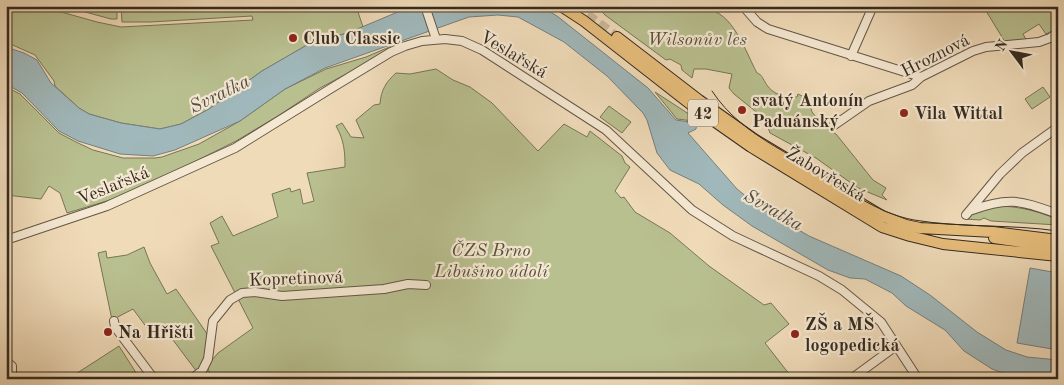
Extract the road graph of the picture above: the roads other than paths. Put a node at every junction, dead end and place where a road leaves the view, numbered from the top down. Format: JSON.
{"nodes":[{"id":1,"x":425,"y":6,"type":"edge"},
{"id":2,"x":561,"y":6,"type":"edge"},
{"id":3,"x":743,"y":6,"type":"edge"},
{"id":4,"x":873,"y":6,"type":"edge"},
{"id":5,"x":1058,"y":34,"type":"edge"},
{"id":6,"x":435,"y":35,"type":"junction"},
{"id":7,"x":617,"y":37,"type":"tunnel mouth"},
{"id":8,"x":851,"y":56,"type":"junction"},
{"id":9,"x":920,"y":77,"type":"junction"},
{"id":10,"x":834,"y":126,"type":"dead end"},
{"id":11,"x":1058,"y":126,"type":"edge"},
{"id":12,"x":1058,"y":214,"type":"edge"},
{"id":13,"x":890,"y":230,"type":"junction"},
{"id":14,"x":935,"y":230,"type":"junction"},
{"id":15,"x":6,"y":240,"type":"edge"},
{"id":16,"x":1058,"y":240,"type":"edge"},
{"id":17,"x":1058,"y":250,"type":"edge"},
{"id":18,"x":1058,"y":256,"type":"edge"},
{"id":19,"x":426,"y":286,"type":"dead end"},
{"id":20,"x":114,"y":321,"type":"dead end"},
{"id":21,"x":896,"y":346,"type":"junction"},
{"id":22,"x":7,"y":362,"type":"edge"},
{"id":23,"x":12,"y":376,"type":"edge"},
{"id":24,"x":154,"y":379,"type":"edge"},
{"id":25,"x":191,"y":379,"type":"edge"},
{"id":26,"x":851,"y":379,"type":"edge"},
{"id":27,"x":918,"y":379,"type":"edge"}],
"edges":[{"from":1,"to":6,"type":"street"},
{"from":2,"to":13,"type":"highway","name":"Žabovřeská","number":"42"},
{"from":3,"to":8,"type":"street"},
{"from":4,"to":8,"type":"street"},
{"from":5,"to":9,"type":"street","name":"Hroznová"},
{"from":6,"to":15,"type":"street","name":"Veslařská"},
{"from":6,"to":21,"type":"street","name":"Veslařská"},
{"from":7,"to":14,"type":"highway","name":"Žabovřeská","number":"42"},
{"from":8,"to":9,"type":"street"},
{"from":9,"to":10,"type":"street","name":"Hroznová"},
{"from":11,"to":12,"type":"street"},
{"from":13,"to":17,"type":"highway","number":"42"},
{"from":13,"to":18,"type":"highway","name":"Žabovřeská","number":"42"},
{"from":14,"to":16,"type":"highway","name":"Žabovřeská","number":"42"},
{"from":14,"to":17,"type":"highway","number":"42"},
{"from":19,"to":25,"type":"street","name":"Kopretinová"},
{"from":20,"to":24,"type":"street"},
{"from":21,"to":26,"type":"street"},
{"from":21,"to":27,"type":"street","name":"Veslařská"},
{"from":22,"to":23,"type":"street"}]}
